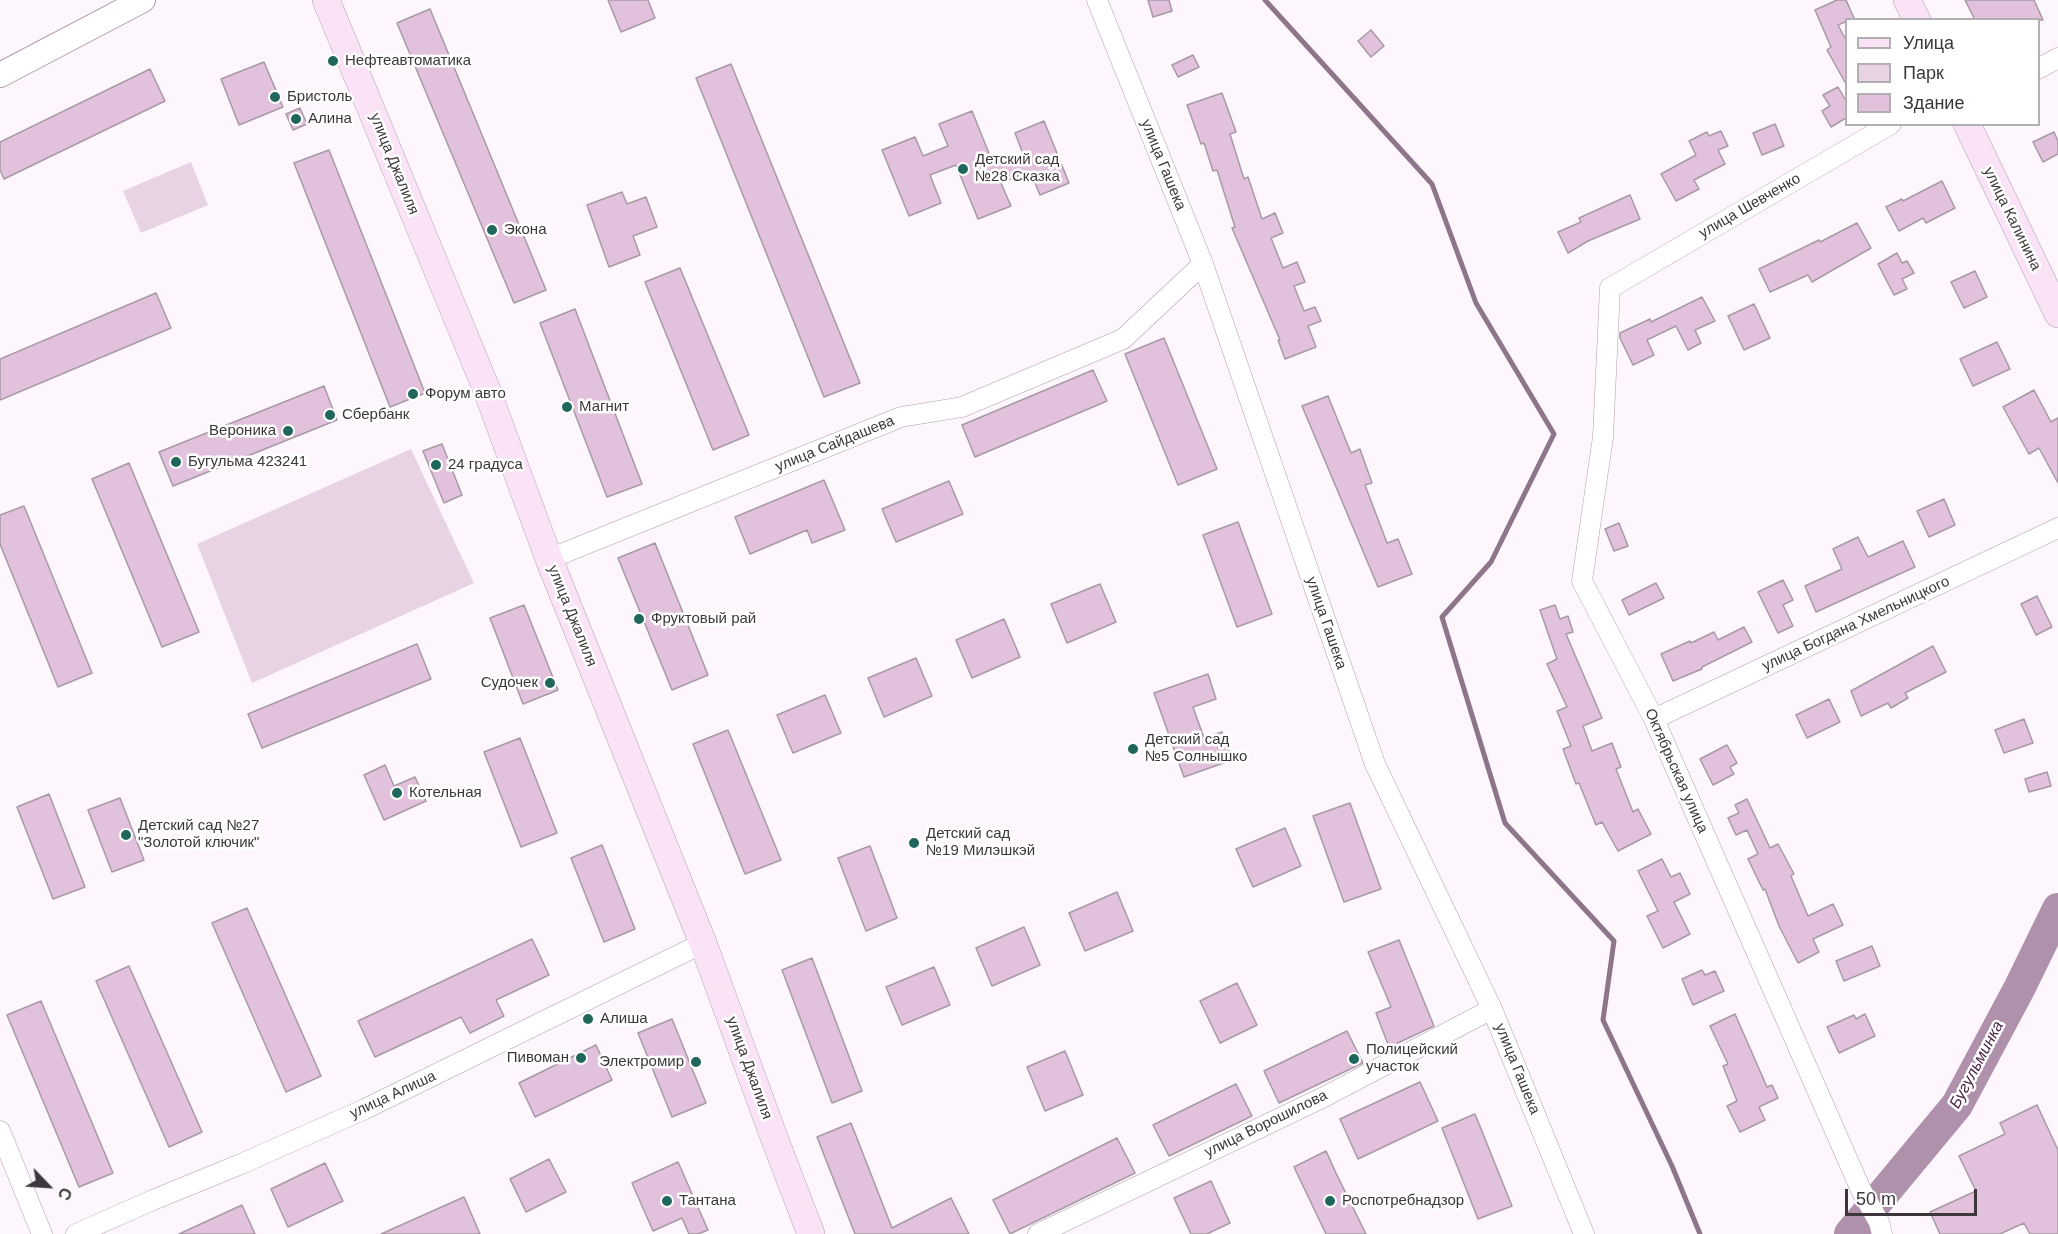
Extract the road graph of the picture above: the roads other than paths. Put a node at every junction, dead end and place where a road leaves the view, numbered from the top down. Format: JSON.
{"nodes":[{"id":1,"x":142,"y":0,"type":"edge"},
{"id":2,"x":326,"y":0,"type":"edge"},
{"id":3,"x":1097,"y":0,"type":"edge"},
{"id":4,"x":1907,"y":0,"type":"edge"},
{"id":5,"x":1916,"y":18,"type":"edge"},
{"id":6,"x":2058,"y":58,"type":"edge"},
{"id":7,"x":2040,"y":68,"type":"edge"},
{"id":8,"x":0,"y":75,"type":"edge"},
{"id":9,"x":1888,"y":126,"type":"edge"},
{"id":10,"x":1968,"y":126,"type":"edge"},
{"id":11,"x":1203,"y":264,"type":"junction"},
{"id":12,"x":1610,"y":288,"type":"joint"},
{"id":13,"x":2058,"y":314,"type":"edge"},
{"id":14,"x":2058,"y":528,"type":"edge"},
{"id":15,"x":549,"y":559,"type":"junction"},
{"id":16,"x":1654,"y":719,"type":"junction"},
{"id":17,"x":703,"y":943,"type":"junction"},
{"id":18,"x":1492,"y":1009,"type":"junction"},
{"id":19,"x":0,"y":1131,"type":"edge"},
{"id":20,"x":1881,"y":1228,"type":"edge"},
{"id":21,"x":42,"y":1234,"type":"edge"},
{"id":22,"x":76,"y":1234,"type":"edge"},
{"id":23,"x":811,"y":1234,"type":"edge"},
{"id":24,"x":1038,"y":1234,"type":"edge"},
{"id":25,"x":1584,"y":1234,"type":"edge"}],
"edges":[{"from":1,"to":8,"type":"street"},
{"from":2,"to":15,"type":"main road","name":"улица Джалиля"},
{"from":3,"to":11,"type":"street","name":"улица Гашека"},
{"from":4,"to":5,"type":"main road"},
{"from":6,"to":7,"type":"street"},
{"from":9,"to":12,"type":"street","name":"улица Шевченко"},
{"from":10,"to":13,"type":"main road","name":"улица Калинина"},
{"from":11,"to":15,"type":"street","name":"улица Сайдашева"},
{"from":11,"to":18,"type":"street","name":"улица Гашека"},
{"from":12,"to":16,"type":"street","name":"Октябрьская улица"},
{"from":14,"to":16,"type":"street","name":"улица Богдана Хмельницкого"},
{"from":15,"to":17,"type":"main road","name":"улица Джалиля"},
{"from":16,"to":20,"type":"street","name":"Октябрьская улица"},
{"from":17,"to":22,"type":"street","name":"улица Алиша"},
{"from":17,"to":23,"type":"main road","name":"улица Джалиля"},
{"from":18,"to":24,"type":"street","name":"улица Ворошилова"},
{"from":18,"to":25,"type":"street","name":"улица Гашека"},
{"from":19,"to":21,"type":"street"}]}
